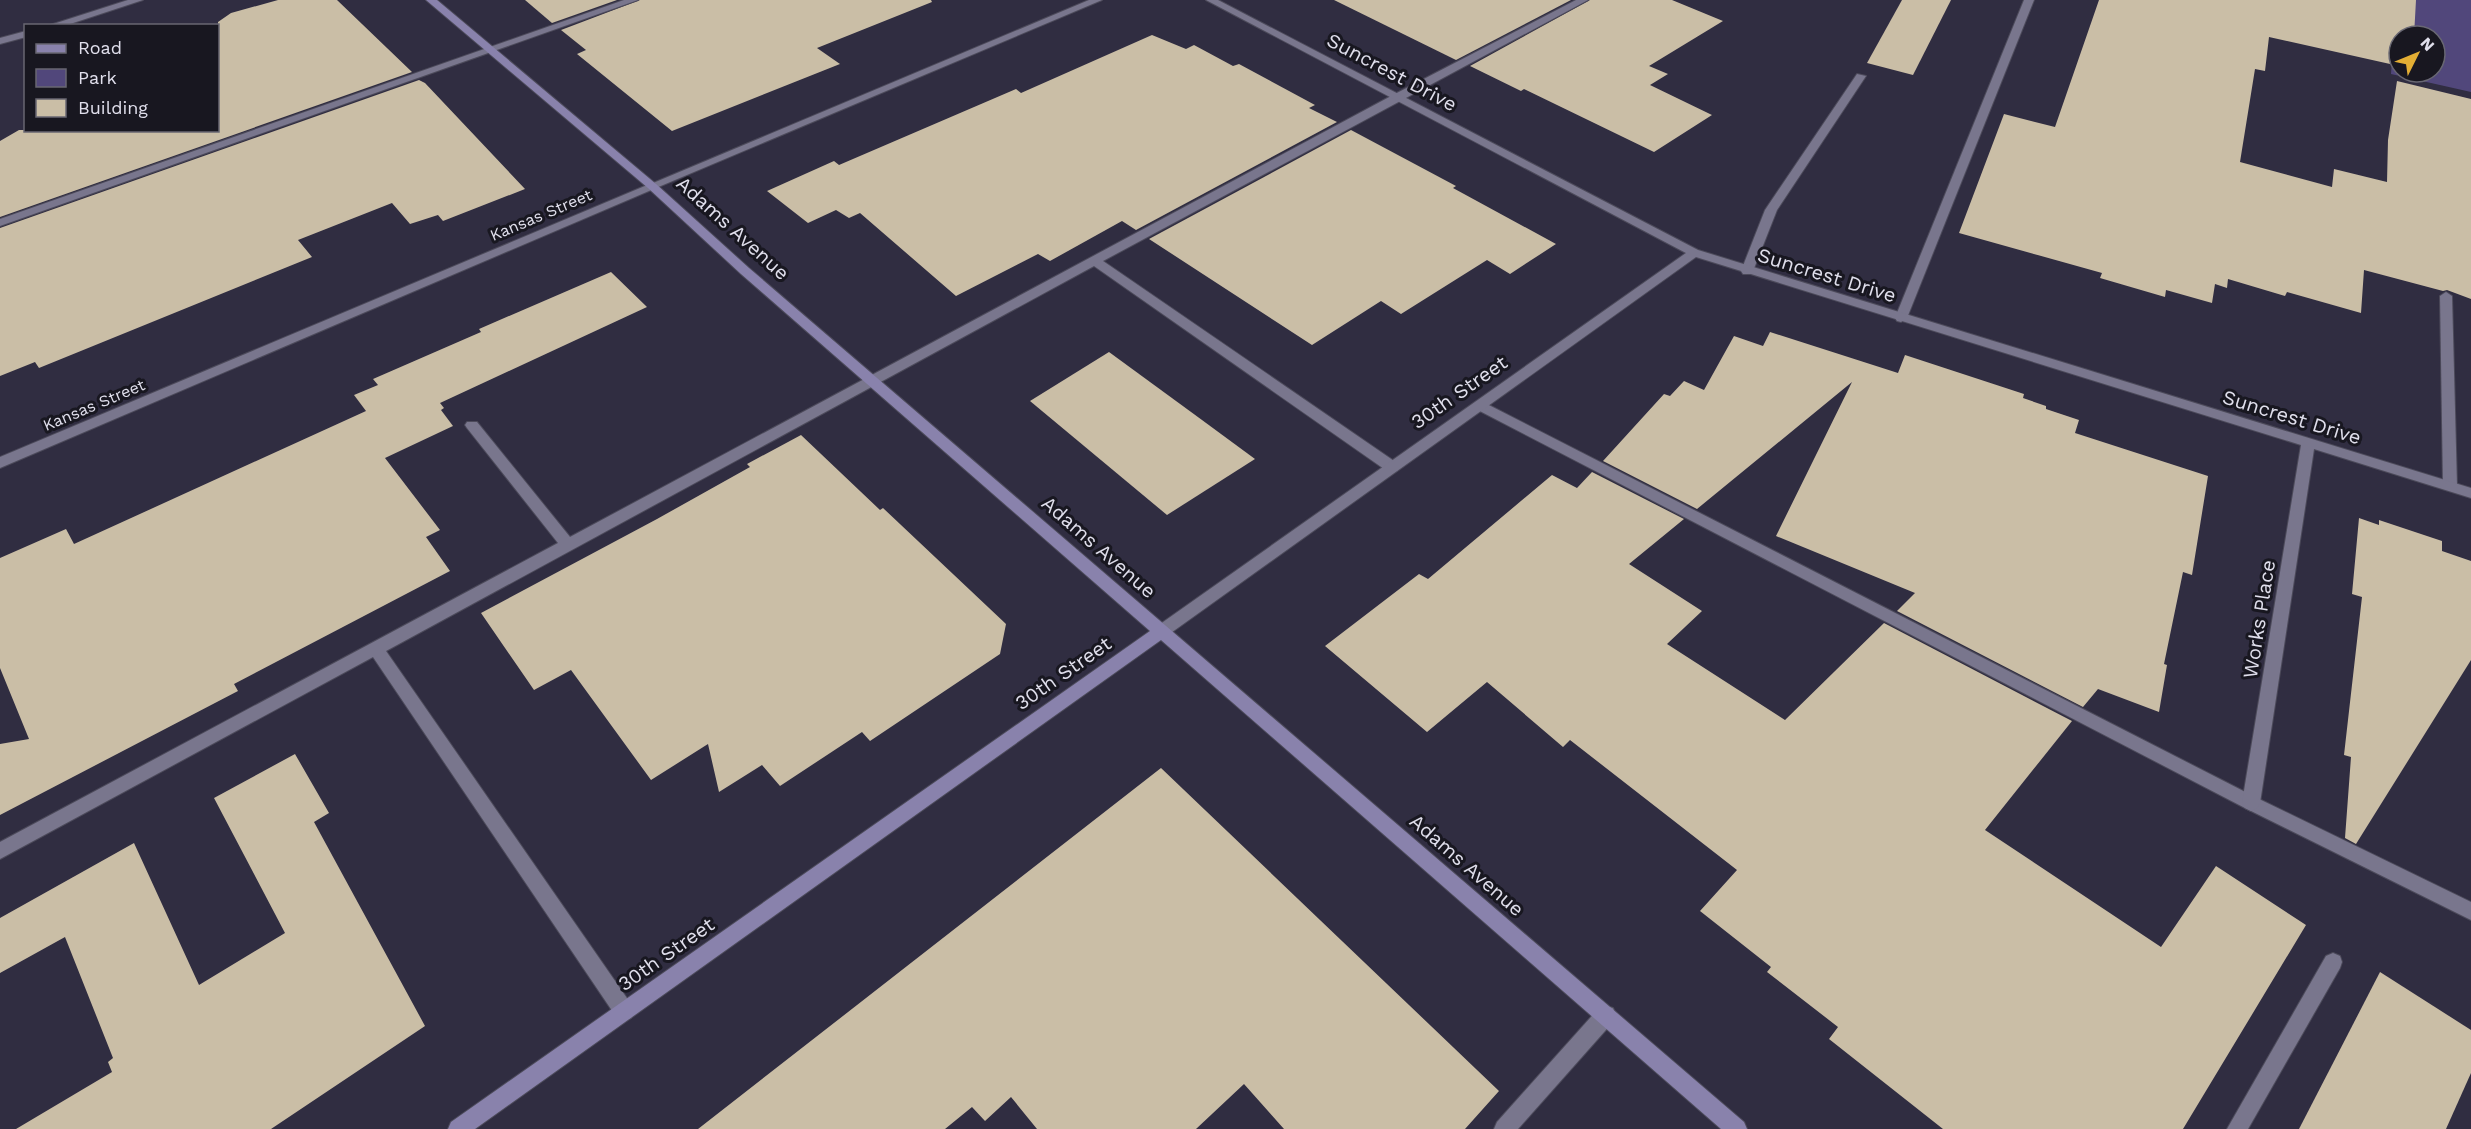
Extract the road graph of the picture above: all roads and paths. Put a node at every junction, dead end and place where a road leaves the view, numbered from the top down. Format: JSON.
{"nodes":[{"id":1,"x":138,"y":0,"type":"edge"},
{"id":2,"x":431,"y":0,"type":"edge"},
{"id":3,"x":633,"y":0,"type":"edge"},
{"id":4,"x":1097,"y":0,"type":"edge"},
{"id":5,"x":1211,"y":0,"type":"edge"},
{"id":6,"x":1583,"y":0,"type":"edge"},
{"id":7,"x":2030,"y":0,"type":"edge"},
{"id":8,"x":59,"y":24,"type":"edge"},
{"id":9,"x":24,"y":34,"type":"edge"},
{"id":10,"x":0,"y":41,"type":"edge"},
{"id":11,"x":493,"y":50,"type":"junction"},
{"id":12,"x":1861,"y":76,"type":"dead end"},
{"id":13,"x":1397,"y":97,"type":"junction"},
{"id":14,"x":652,"y":186,"type":"junction"},
{"id":15,"x":0,"y":223,"type":"edge"},
{"id":16,"x":1694,"y":253,"type":"junction"},
{"id":17,"x":1095,"y":261,"type":"junction"},
{"id":18,"x":1747,"y":271,"type":"junction"},
{"id":19,"x":2446,"y":296,"type":"dead end"},
{"id":20,"x":1901,"y":318,"type":"junction"},
{"id":21,"x":873,"y":381,"type":"junction"},
{"id":22,"x":1479,"y":405,"type":"junction"},
{"id":23,"x":472,"y":424,"type":"dead end"},
{"id":24,"x":2308,"y":442,"type":"junction"},
{"id":25,"x":0,"y":463,"type":"edge"},
{"id":26,"x":1392,"y":467,"type":"junction"},
{"id":27,"x":2450,"y":486,"type":"junction"},
{"id":28,"x":2471,"y":493,"type":"edge"},
{"id":29,"x":568,"y":545,"type":"junction"},
{"id":30,"x":1162,"y":631,"type":"junction"},
{"id":31,"x":376,"y":649,"type":"junction"},
{"id":32,"x":2250,"y":803,"type":"junction"},
{"id":33,"x":0,"y":851,"type":"edge"},
{"id":34,"x":2471,"y":911,"type":"edge"},
{"id":35,"x":2333,"y":962,"type":"dead end"},
{"id":36,"x":624,"y":1011,"type":"junction"},
{"id":37,"x":1606,"y":1015,"type":"junction"},
{"id":38,"x":458,"y":1129,"type":"edge"},
{"id":39,"x":1504,"y":1129,"type":"edge"},
{"id":40,"x":1737,"y":1129,"type":"edge"},
{"id":41,"x":2237,"y":1129,"type":"edge"}],
"edges":[{"from":1,"to":8,"type":"street"},
{"from":2,"to":11,"type":"main road","name":"Adams Avenue"},
{"from":3,"to":11,"type":"street"},
{"from":4,"to":14,"type":"street","name":"Kansas Street"},
{"from":5,"to":13,"type":"street","name":"Suncrest Drive"},
{"from":6,"to":13,"type":"street"},
{"from":7,"to":20,"type":"street"},
{"from":9,"to":10,"type":"street"},
{"from":11,"to":14,"type":"main road","name":"Adams Avenue"},
{"from":11,"to":15,"type":"street"},
{"from":12,"to":18,"type":"street"},
{"from":13,"to":16,"type":"street","name":"Suncrest Drive"},
{"from":13,"to":17,"type":"street"},
{"from":14,"to":21,"type":"main road","name":"Adams Avenue"},
{"from":14,"to":25,"type":"street","name":"Kansas Street"},
{"from":16,"to":18,"type":"street","name":"Suncrest Drive"},
{"from":16,"to":22,"type":"street","name":"30th Street"},
{"from":17,"to":21,"type":"street"},
{"from":17,"to":26,"type":"street"},
{"from":18,"to":20,"type":"street","name":"Suncrest Drive"},
{"from":19,"to":27,"type":"street"},
{"from":20,"to":24,"type":"street","name":"Suncrest Drive"},
{"from":21,"to":29,"type":"street"},
{"from":21,"to":30,"type":"main road","name":"Adams Avenue"},
{"from":22,"to":26,"type":"street","name":"30th Street"},
{"from":22,"to":32,"type":"street"},
{"from":23,"to":29,"type":"street"},
{"from":24,"to":27,"type":"street","name":"Suncrest Drive"},
{"from":24,"to":32,"type":"street","name":"Works Place"},
{"from":26,"to":30,"type":"street","name":"30th Street"},
{"from":27,"to":28,"type":"street","name":"Suncrest Drive"},
{"from":29,"to":31,"type":"street"},
{"from":30,"to":36,"type":"main road","name":"30th Street"},
{"from":30,"to":37,"type":"main road","name":"Adams Avenue"},
{"from":31,"to":33,"type":"street"},
{"from":31,"to":36,"type":"street"},
{"from":32,"to":34,"type":"street"},
{"from":35,"to":41,"type":"street"},
{"from":36,"to":38,"type":"main road","name":"30th Street"},
{"from":37,"to":39,"type":"street"},
{"from":37,"to":40,"type":"main road","name":"Adams Avenue"}]}
